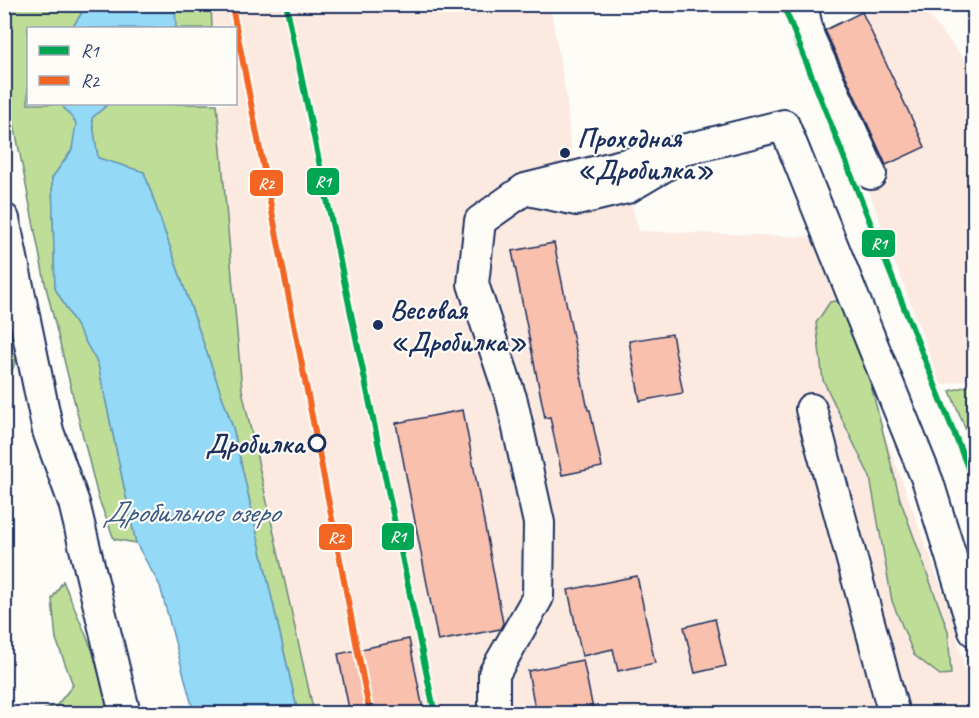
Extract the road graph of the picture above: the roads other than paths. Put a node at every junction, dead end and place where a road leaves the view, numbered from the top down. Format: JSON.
{"nodes":[{"id":1,"x":802,"y":4,"type":"edge"},
{"id":2,"x":872,"y":174,"type":"dead end"},
{"id":3,"x":4,"y":219,"type":"edge"},
{"id":4,"x":811,"y":409,"type":"dead end"},
{"id":5,"x":975,"y":631,"type":"edge"},
{"id":6,"x":125,"y":714,"type":"edge"},
{"id":7,"x":494,"y":714,"type":"edge"},
{"id":8,"x":894,"y":714,"type":"edge"}],
"edges":[{"from":1,"to":2,"type":"street"},
{"from":3,"to":6,"type":"street"},
{"from":4,"to":8,"type":"street"},
{"from":5,"to":7,"type":"street"}]}
